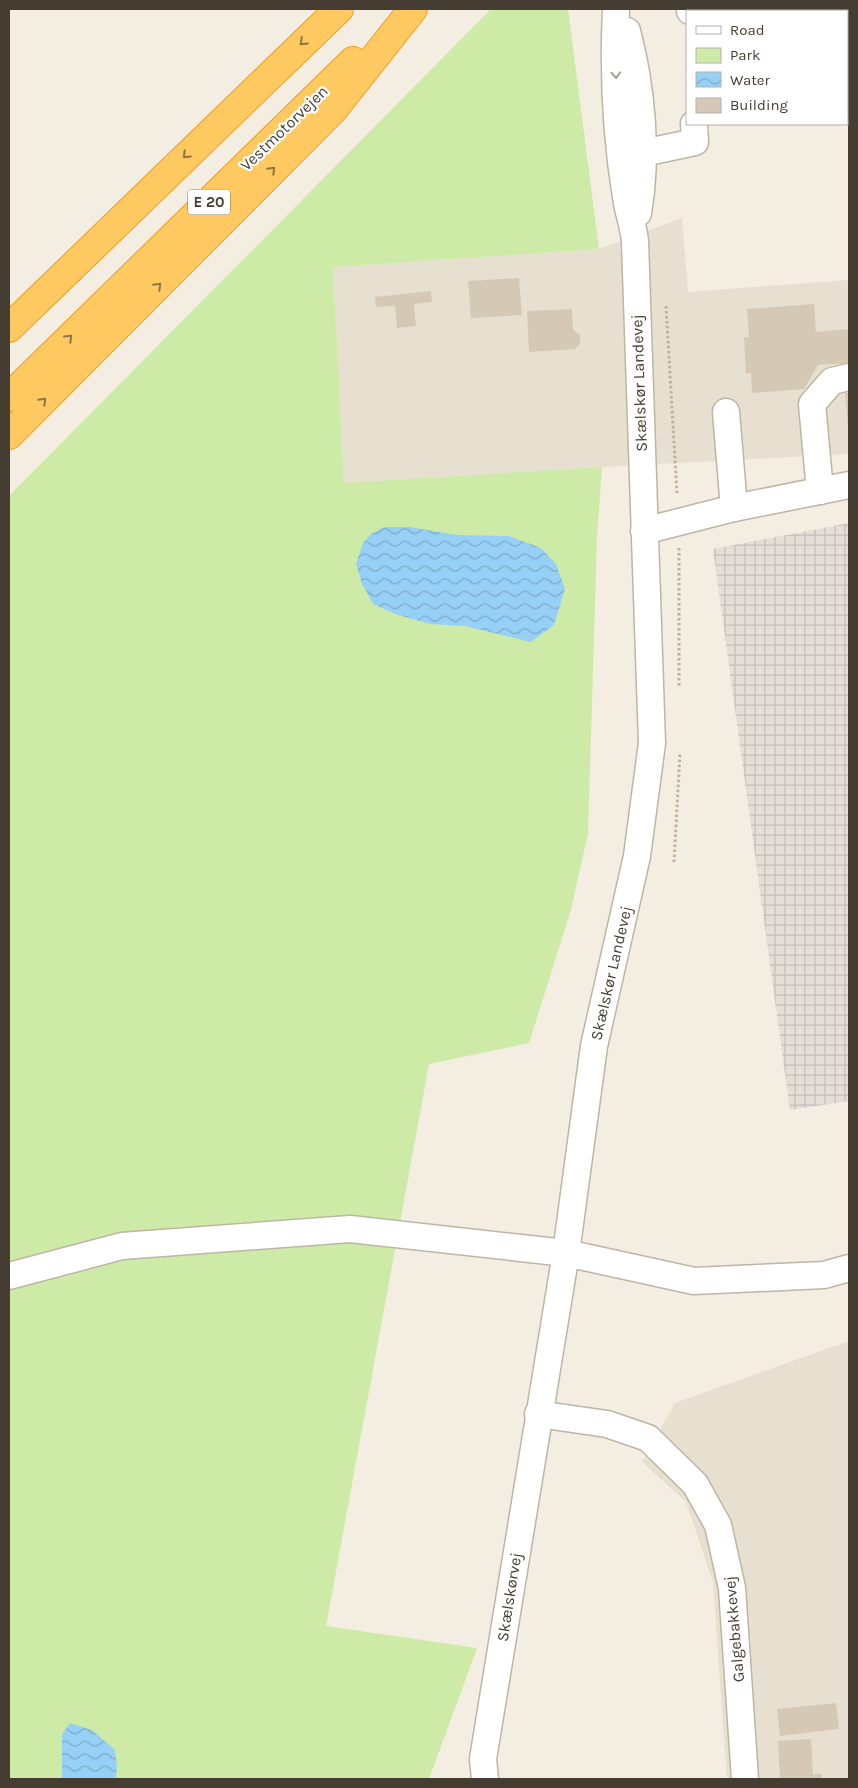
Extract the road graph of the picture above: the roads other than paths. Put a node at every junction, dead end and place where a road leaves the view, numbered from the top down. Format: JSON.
{"nodes":[{"id":1,"x":339,"y":9,"type":"edge"},
{"id":2,"x":412,"y":9,"type":"edge"},
{"id":3,"x":616,"y":9,"type":"edge"},
{"id":4,"x":620,"y":9,"type":"edge"},
{"id":5,"x":694,"y":125,"type":"edge"},
{"id":6,"x":643,"y":153,"type":"junction"},
{"id":7,"x":634,"y":236,"type":"junction"},
{"id":8,"x":66,"y":272,"type":"junction"},
{"id":9,"x":9,"y":313,"type":"edge"},
{"id":10,"x":9,"y":328,"type":"edge"},
{"id":11,"x":849,"y":377,"type":"edge"},
{"id":12,"x":9,"y":397,"type":"edge"},
{"id":13,"x":726,"y":412,"type":"dead end"},
{"id":14,"x":9,"y":435,"type":"edge"},
{"id":15,"x":849,"y":486,"type":"edge"},
{"id":16,"x":820,"y":491,"type":"junction"},
{"id":17,"x":734,"y":508,"type":"junction"},
{"id":18,"x":644,"y":531,"type":"junction"},
{"id":19,"x":566,"y":1253,"type":"junction"},
{"id":20,"x":849,"y":1268,"type":"edge"},
{"id":21,"x":9,"y":1276,"type":"edge"},
{"id":22,"x":538,"y":1414,"type":"junction"},
{"id":23,"x":484,"y":1779,"type":"edge"},
{"id":24,"x":745,"y":1779,"type":"edge"}],
"edges":[{"from":1,"to":8,"type":"highway","one_way":true},
{"from":12,"to":2,"type":"highway","name":"Vestmotorvejen","number":"E 20","one_way":true},
{"from":14,"to":2,"type":"highway","one_way":true},
{"from":3,"to":7,"type":"street","name":"Skælskør Landevej","one_way":true},
{"from":4,"to":6,"type":"street","name":"Skælskør Landevej"},
{"from":5,"to":6,"type":"street"},
{"from":6,"to":7,"type":"street","name":"Skælskør Landevej"},
{"from":7,"to":18,"type":"street","name":"Skælskør Landevej"},
{"from":8,"to":9,"type":"highway"},
{"from":8,"to":10,"type":"highway"},
{"from":11,"to":16,"type":"street"},
{"from":13,"to":17,"type":"street"},
{"from":15,"to":16,"type":"street"},
{"from":16,"to":17,"type":"street"},
{"from":17,"to":18,"type":"street"},
{"from":18,"to":19,"type":"street","name":"Skælskør Landevej"},
{"from":19,"to":20,"type":"street"},
{"from":19,"to":21,"type":"street"},
{"from":19,"to":22,"type":"street","name":"Skælskør Landevej"},
{"from":22,"to":23,"type":"street","name":"Skælskørvej"},
{"from":22,"to":24,"type":"street","name":"Galgebakkevej"}]}
